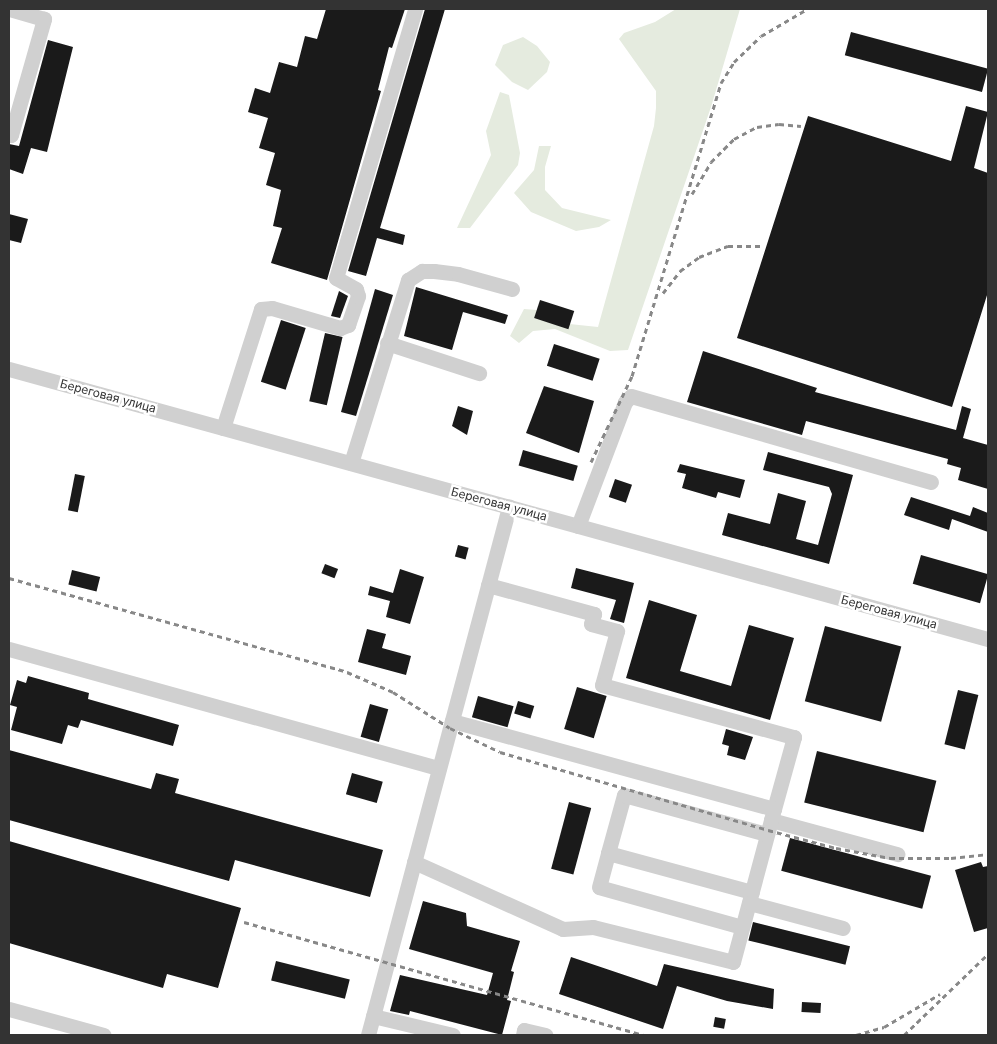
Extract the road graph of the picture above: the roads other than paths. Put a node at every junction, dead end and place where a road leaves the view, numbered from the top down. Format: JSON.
{"nodes":[{"id":1,"x":9,"y":9,"type":"edge"},
{"id":2,"x":415,"y":9,"type":"edge"},
{"id":3,"x":9,"y":134,"type":"edge"},
{"id":4,"x":512,"y":289,"type":"dead end"},
{"id":5,"x":388,"y":344,"type":"junction"},
{"id":6,"x":9,"y":369,"type":"edge"},
{"id":7,"x":479,"y":372,"type":"dead end"},
{"id":8,"x":223,"y":428,"type":"junction"},
{"id":9,"x":351,"y":463,"type":"junction"},
{"id":10,"x":931,"y":482,"type":"dead end"},
{"id":11,"x":509,"y":507,"type":"junction"},
{"id":12,"x":578,"y":526,"type":"junction"},
{"id":13,"x":488,"y":585,"type":"junction"},
{"id":14,"x":988,"y":639,"type":"edge"},
{"id":15,"x":9,"y":649,"type":"edge"},
{"id":16,"x":452,"y":721,"type":"junction"},
{"id":17,"x":439,"y":768,"type":"junction"},
{"id":18,"x":771,"y":821,"type":"junction"},
{"id":19,"x":608,"y":853,"type":"junction"},
{"id":20,"x":896,"y":854,"type":"dead end"},
{"id":21,"x":414,"y":862,"type":"junction"},
{"id":22,"x":750,"y":897,"type":"junction"},
{"id":23,"x":742,"y":927,"type":"junction"},
{"id":24,"x":843,"y":928,"type":"dead end"},
{"id":25,"x":9,"y":1009,"type":"edge"},
{"id":26,"x":373,"y":1016,"type":"junction"},
{"id":27,"x":104,"y":1035,"type":"edge"},
{"id":28,"x":368,"y":1035,"type":"edge"},
{"id":29,"x":453,"y":1035,"type":"edge"},
{"id":30,"x":522,"y":1035,"type":"edge"},
{"id":31,"x":545,"y":1035,"type":"edge"}],
"edges":[{"from":1,"to":3,"type":"street"},
{"from":2,"to":8,"type":"street"},
{"from":4,"to":5,"type":"street"},
{"from":5,"to":7,"type":"street"},
{"from":5,"to":9,"type":"street"},
{"from":6,"to":8,"type":"street","name":"Береговая улица"},
{"from":8,"to":9,"type":"street","name":"Береговая улица"},
{"from":9,"to":11,"type":"street","name":"Береговая улица"},
{"from":10,"to":12,"type":"street"},
{"from":11,"to":12,"type":"street","name":"Береговая улица"},
{"from":11,"to":13,"type":"street"},
{"from":12,"to":14,"type":"street","name":"Береговая улица"},
{"from":13,"to":16,"type":"street"},
{"from":13,"to":18,"type":"street"},
{"from":15,"to":17,"type":"street"},
{"from":16,"to":17,"type":"street"},
{"from":16,"to":18,"type":"street"},
{"from":17,"to":21,"type":"street"},
{"from":18,"to":19,"type":"street"},
{"from":18,"to":20,"type":"street"},
{"from":18,"to":22,"type":"street"},
{"from":19,"to":22,"type":"street"},
{"from":19,"to":23,"type":"street"},
{"from":21,"to":23,"type":"street"},
{"from":21,"to":26,"type":"street"},
{"from":22,"to":23,"type":"street"},
{"from":22,"to":24,"type":"street"},
{"from":25,"to":27,"type":"street"},
{"from":26,"to":28,"type":"street"},
{"from":26,"to":29,"type":"street"},
{"from":30,"to":31,"type":"street"}]}
